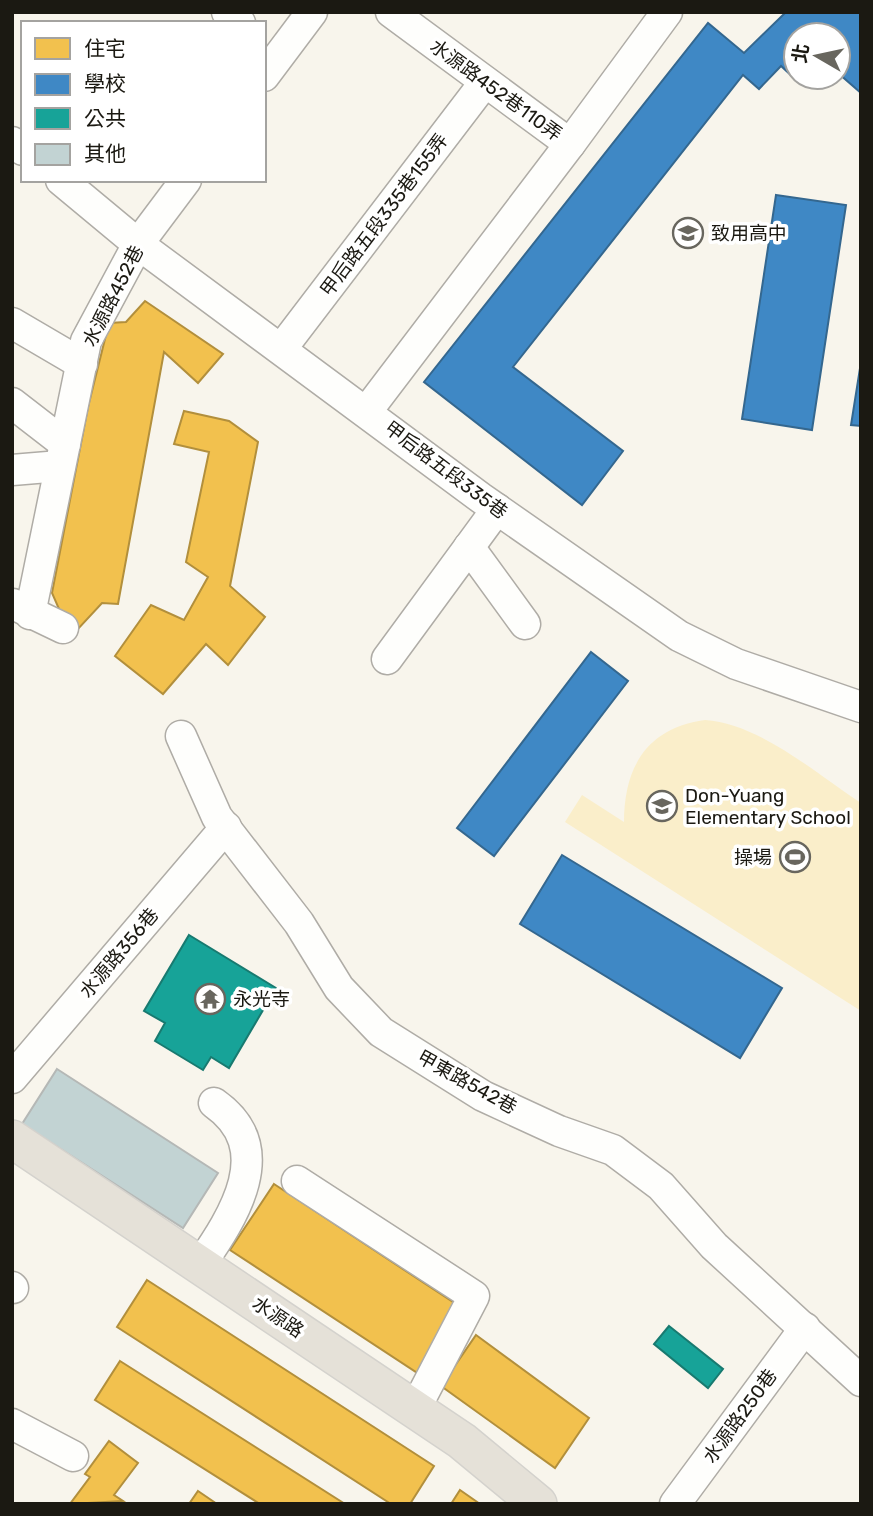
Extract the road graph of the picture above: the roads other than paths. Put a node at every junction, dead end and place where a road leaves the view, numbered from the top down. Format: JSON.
{"nodes":[{"id":1,"x":312,"y":12,"type":"edge"},
{"id":2,"x":391,"y":12,"type":"edge"},
{"id":3,"x":667,"y":12,"type":"edge"},
{"id":4,"x":270,"y":57,"type":"edge"},
{"id":5,"x":485,"y":82,"type":"junction"},
{"id":6,"x":570,"y":144,"type":"junction"},
{"id":7,"x":63,"y":182,"type":"edge"},
{"id":8,"x":184,"y":182,"type":"edge"},
{"id":9,"x":138,"y":244,"type":"junction"},
{"id":10,"x":12,"y":323,"type":"edge"},
{"id":11,"x":282,"y":348,"type":"junction"},
{"id":12,"x":82,"y":364,"type":"junction"},
{"id":13,"x":12,"y":403,"type":"edge"},
{"id":14,"x":367,"y":411,"type":"junction"},
{"id":15,"x":62,"y":455,"type":"junction"},
{"id":16,"x":12,"y":470,"type":"edge"},
{"id":17,"x":497,"y":509,"type":"junction"},
{"id":18,"x":469,"y":547,"type":"junction"},
{"id":19,"x":21,"y":608,"type":"edge"},
{"id":20,"x":525,"y":624,"type":"dead end"},
{"id":21,"x":63,"y":628,"type":"dead end"},
{"id":22,"x":387,"y":659,"type":"dead end"},
{"id":23,"x":861,"y":707,"type":"edge"},
{"id":24,"x":181,"y":736,"type":"dead end"},
{"id":25,"x":226,"y":827,"type":"junction"},
{"id":26,"x":12,"y":1078,"type":"edge"},
{"id":27,"x":214,"y":1103,"type":"dead end"},
{"id":28,"x":12,"y":1139,"type":"edge"},
{"id":29,"x":297,"y":1181,"type":"dead end"},
{"id":30,"x":201,"y":1265,"type":"junction"},
{"id":31,"x":805,"y":1328,"type":"junction"},
{"id":32,"x":861,"y":1381,"type":"edge"},
{"id":33,"x":415,"y":1409,"type":"junction"},
{"id":34,"x":12,"y":1424,"type":"edge"},
{"id":35,"x":73,"y":1456,"type":"dead end"},
{"id":36,"x":538,"y":1504,"type":"edge"},
{"id":37,"x":675,"y":1504,"type":"edge"}],
"edges":[{"from":1,"to":4,"type":"street"},
{"from":2,"to":5,"type":"street","name":"水源路452巷110弄"},
{"from":3,"to":6,"type":"street","name":"水源路452巷110弄"},
{"from":5,"to":6,"type":"street","name":"水源路452巷110弄"},
{"from":5,"to":11,"type":"street","name":"甲后路五段335巷155弄"},
{"from":6,"to":14,"type":"street"},
{"from":7,"to":9,"type":"street","name":"甲后路五段335巷"},
{"from":8,"to":9,"type":"street","name":"水源路452巷"},
{"from":9,"to":11,"type":"street","name":"甲后路五段335巷"},
{"from":9,"to":12,"type":"street","name":"水源路452巷"},
{"from":10,"to":12,"type":"street"},
{"from":11,"to":14,"type":"street","name":"甲后路五段335巷"},
{"from":12,"to":15,"type":"street","name":"水源路452巷"},
{"from":13,"to":15,"type":"street"},
{"from":14,"to":17,"type":"street","name":"甲后路五段335巷"},
{"from":15,"to":16,"type":"street"},
{"from":15,"to":19,"type":"street","name":"水源路452巷"},
{"from":17,"to":18,"type":"street"},
{"from":17,"to":23,"type":"street","name":"甲后路五段335巷"},
{"from":18,"to":20,"type":"street"},
{"from":18,"to":22,"type":"street"},
{"from":19,"to":21,"type":"street"},
{"from":24,"to":25,"type":"street","name":"甲東路542巷"},
{"from":25,"to":26,"type":"street","name":"水源路356巷"},
{"from":25,"to":31,"type":"street","name":"甲東路542巷"},
{"from":27,"to":30,"type":"street"},
{"from":28,"to":30,"type":"main road","name":"水源路"},
{"from":29,"to":33,"type":"street"},
{"from":30,"to":33,"type":"main road","name":"水源路"},
{"from":31,"to":32,"type":"street","name":"甲東路542巷"},
{"from":31,"to":37,"type":"street","name":"水源路250巷"},
{"from":33,"to":36,"type":"main road","name":"水源路"},
{"from":34,"to":35,"type":"street"}]}
